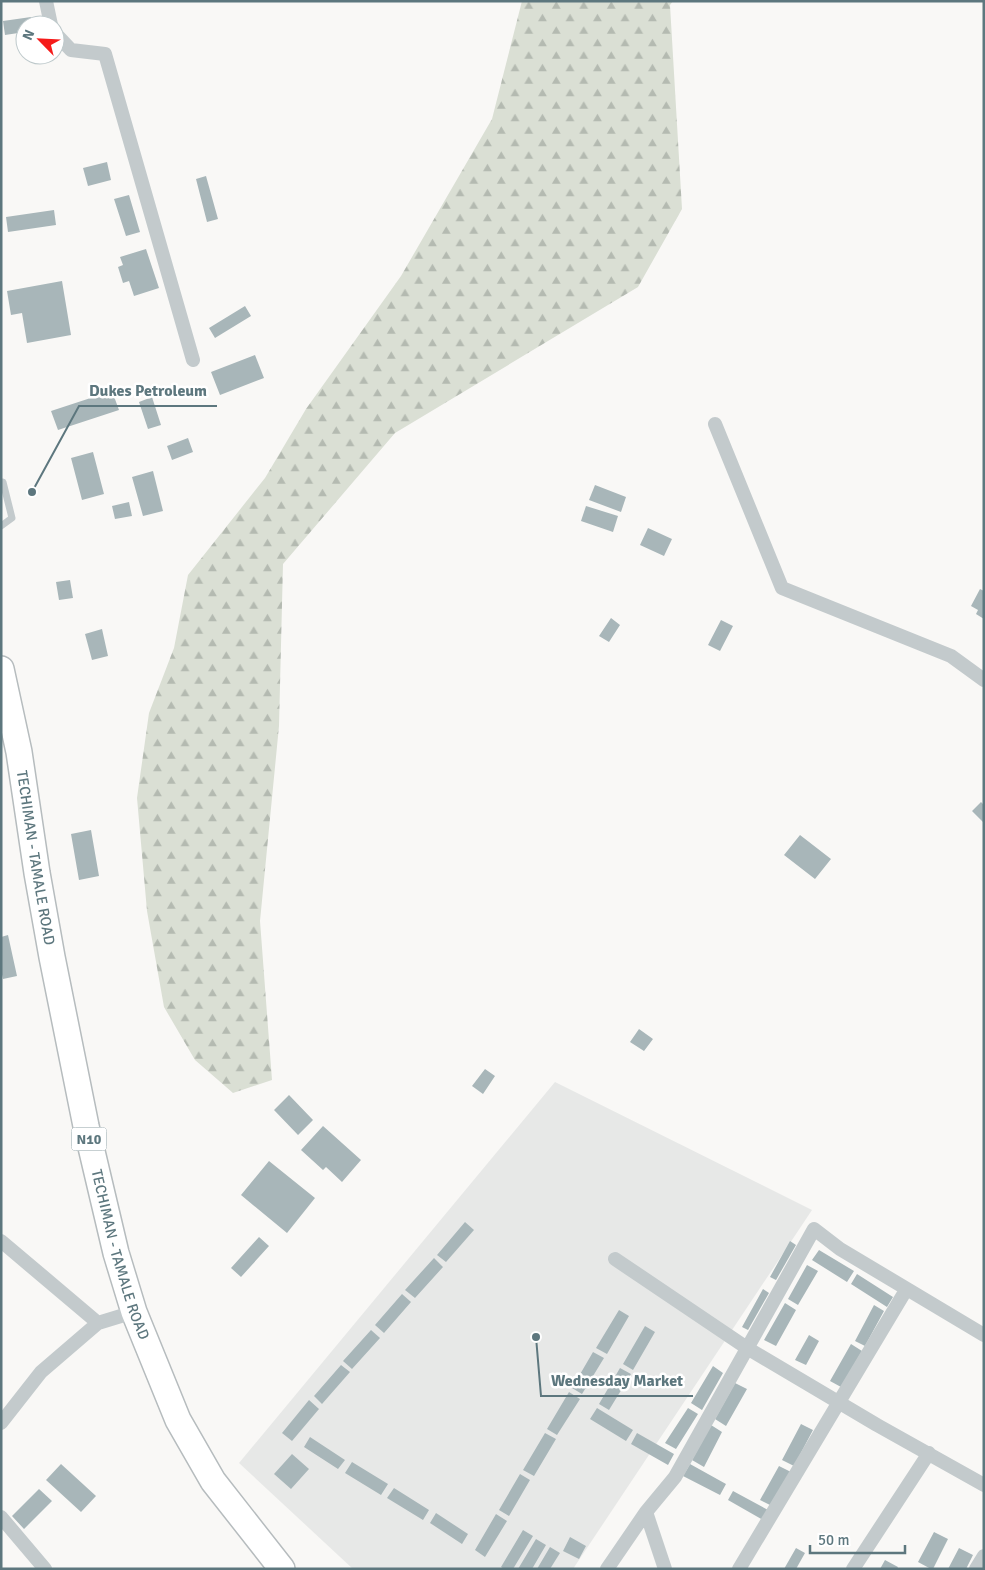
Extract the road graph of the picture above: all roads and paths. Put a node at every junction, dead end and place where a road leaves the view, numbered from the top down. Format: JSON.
{"nodes":[{"id":1,"x":46,"y":1,"type":"edge"},
{"id":2,"x":49,"y":15,"type":"edge"},
{"id":3,"x":65,"y":44,"type":"edge"},
{"id":4,"x":193,"y":360,"type":"dead end"},
{"id":5,"x":715,"y":424,"type":"dead end"},
{"id":6,"x":1,"y":482,"type":"edge"},
{"id":7,"x":1,"y":526,"type":"edge"},
{"id":8,"x":1,"y":669,"type":"edge"},
{"id":9,"x":984,"y":680,"type":"edge"},
{"id":10,"x":1,"y":1241,"type":"edge"},
{"id":11,"x":614,"y":1259,"type":"dead end"},
{"id":12,"x":906,"y":1290,"type":"junction"},
{"id":13,"x":134,"y":1312,"type":"junction"},
{"id":14,"x":98,"y":1323,"type":"junction"},
{"id":15,"x":984,"y":1335,"type":"edge"},
{"id":16,"x":747,"y":1348,"type":"junction"},
{"id":17,"x":839,"y":1402,"type":"junction"},
{"id":18,"x":1,"y":1423,"type":"edge"},
{"id":19,"x":929,"y":1453,"type":"junction"},
{"id":20,"x":984,"y":1484,"type":"edge"},
{"id":21,"x":646,"y":1512,"type":"junction"},
{"id":22,"x":1,"y":1518,"type":"edge"},
{"id":23,"x":984,"y":1556,"type":"edge"},
{"id":24,"x":45,"y":1569,"type":"edge"},
{"id":25,"x":282,"y":1569,"type":"edge"},
{"id":26,"x":607,"y":1569,"type":"edge"},
{"id":27,"x":665,"y":1569,"type":"edge"},
{"id":28,"x":739,"y":1569,"type":"edge"},
{"id":29,"x":853,"y":1569,"type":"edge"},
{"id":30,"x":976,"y":1569,"type":"edge"}],
"edges":[{"from":1,"to":2,"type":"street"},
{"from":3,"to":4,"type":"street"},
{"from":5,"to":9,"type":"street"},
{"from":6,"to":7,"type":"lane"},
{"from":8,"to":13,"type":"highway","name":"TECHIMAN - TAMALE ROAD","number":"N10"},
{"from":10,"to":14,"type":"street"},
{"from":11,"to":16,"type":"street"},
{"from":12,"to":15,"type":"street"},
{"from":12,"to":16,"type":"street"},
{"from":12,"to":17,"type":"street"},
{"from":13,"to":14,"type":"street"},
{"from":13,"to":25,"type":"highway","name":"TECHIMAN - TAMALE ROAD","number":"N10"},
{"from":14,"to":18,"type":"street"},
{"from":16,"to":17,"type":"street"},
{"from":16,"to":21,"type":"street"},
{"from":17,"to":19,"type":"street"},
{"from":17,"to":28,"type":"street"},
{"from":19,"to":20,"type":"street"},
{"from":19,"to":29,"type":"street"},
{"from":21,"to":26,"type":"street"},
{"from":21,"to":27,"type":"street"},
{"from":22,"to":24,"type":"street"},
{"from":23,"to":30,"type":"street"}]}
